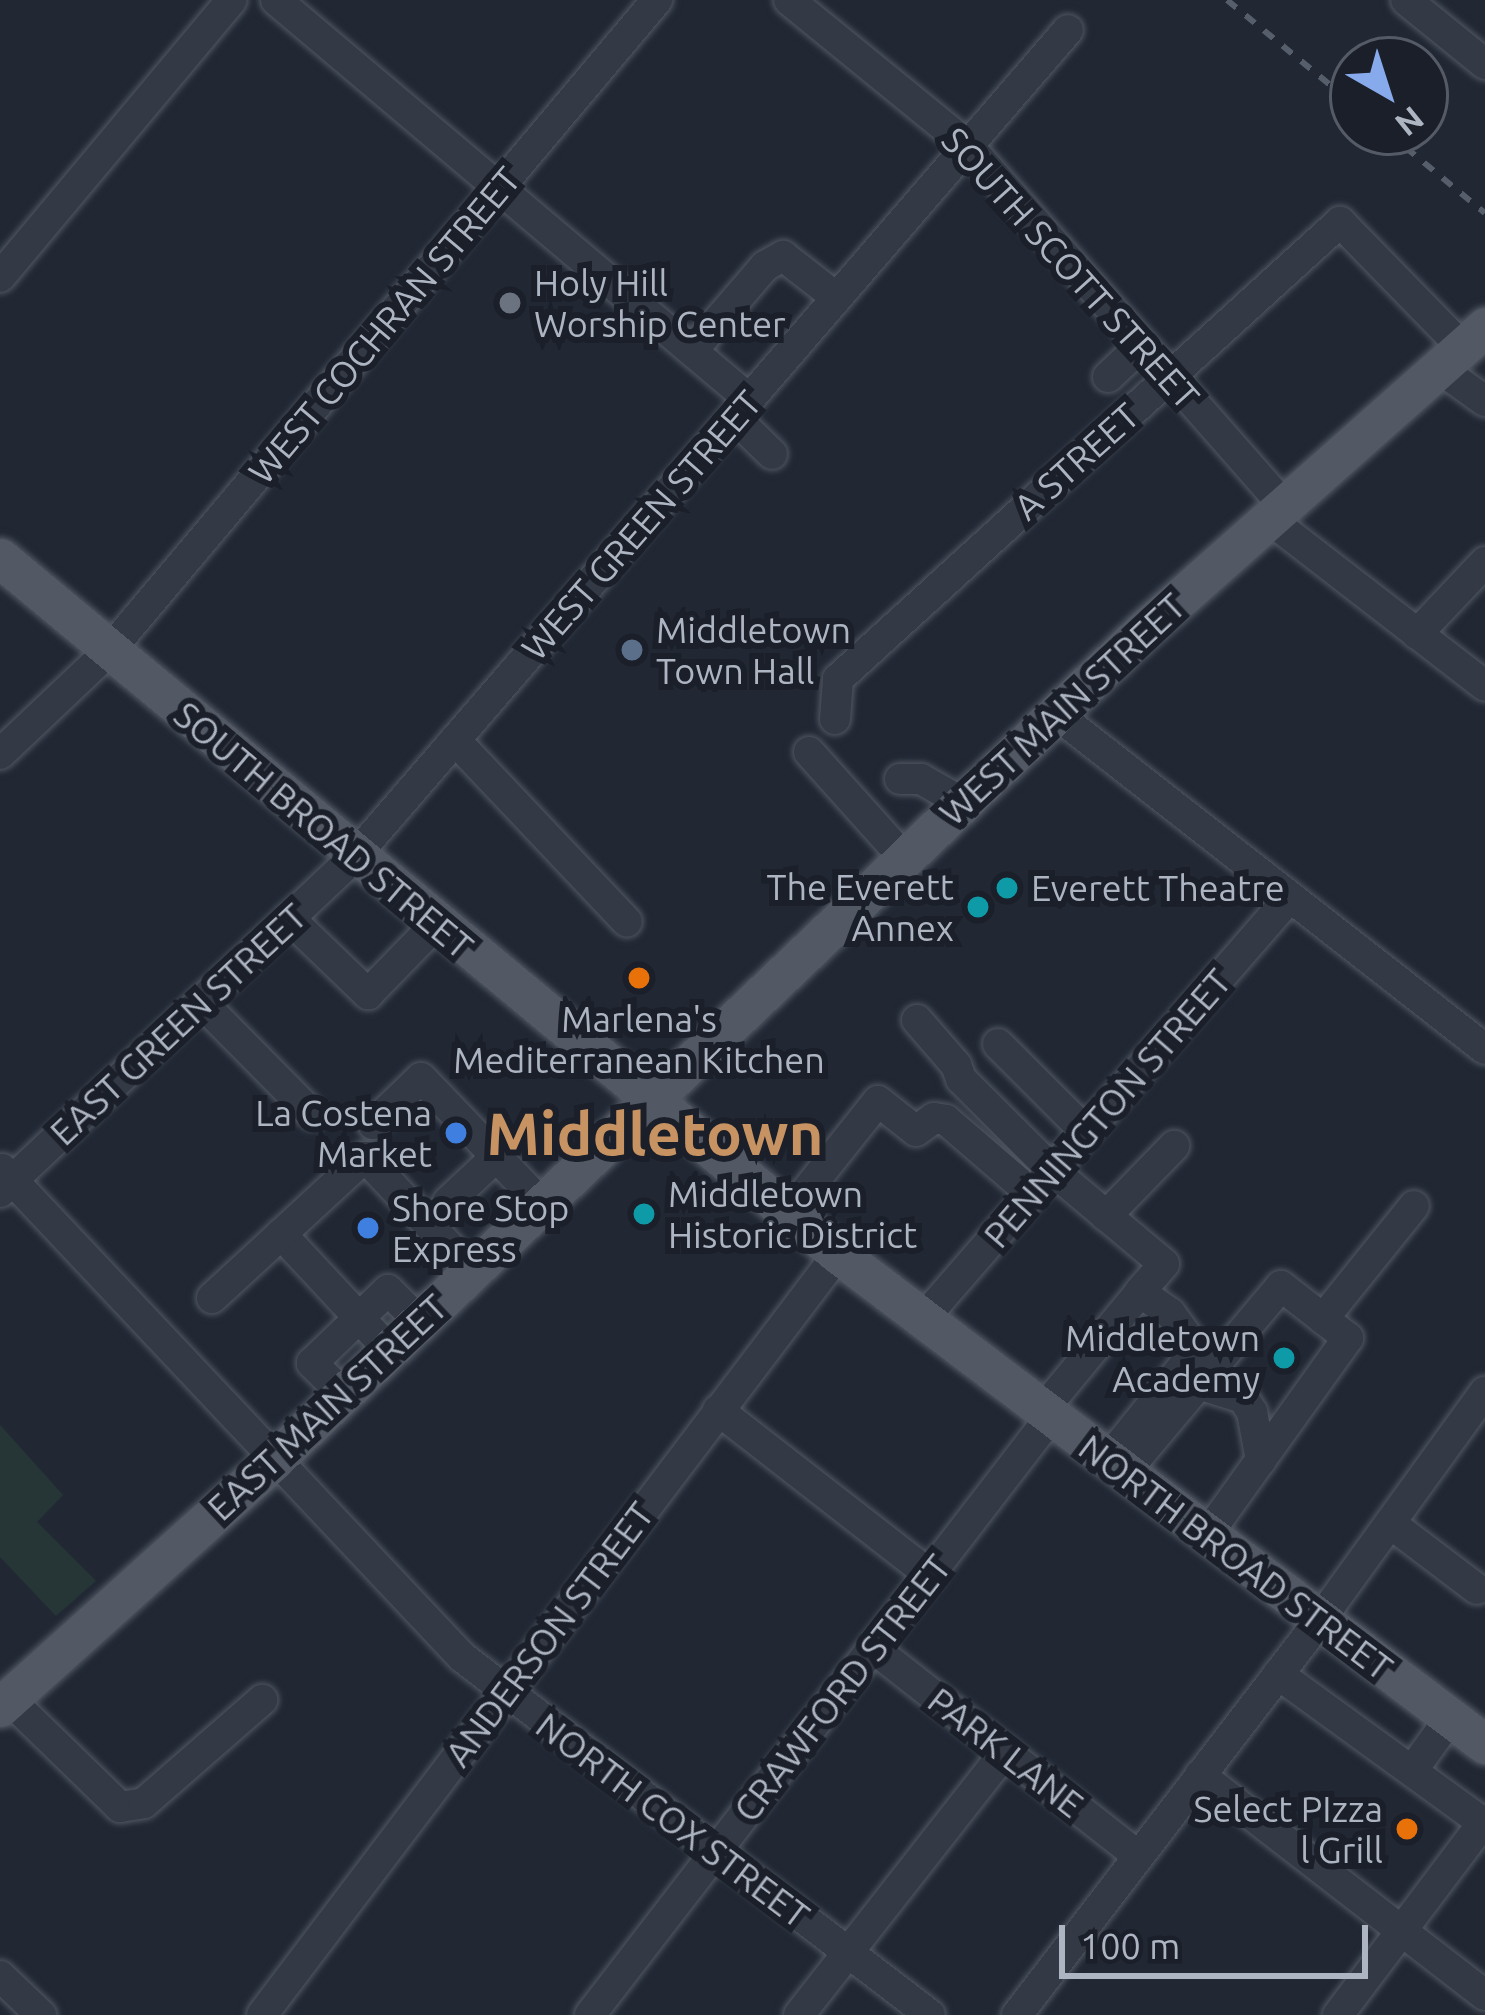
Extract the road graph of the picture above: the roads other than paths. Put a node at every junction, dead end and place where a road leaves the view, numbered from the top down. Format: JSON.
{"nodes":[{"id":1,"x":232,"y":0,"type":"edge"},
{"id":2,"x":276,"y":0,"type":"edge"},
{"id":3,"x":658,"y":0,"type":"edge"},
{"id":4,"x":789,"y":0,"type":"edge"},
{"id":5,"x":1406,"y":0,"type":"edge"},
{"id":6,"x":1068,"y":30,"type":"dead end"},
{"id":7,"x":1485,"y":64,"type":"edge"},
{"id":8,"x":968,"y":146,"type":"junction"},
{"id":9,"x":498,"y":189,"type":"junction"},
{"id":10,"x":0,"y":277,"type":"edge"},
{"id":11,"x":837,"y":298,"type":"junction"},
{"id":12,"x":1142,"y":345,"type":"junction"},
{"id":13,"x":1462,"y":347,"type":"edge"},
{"id":14,"x":692,"y":351,"type":"junction"},
{"id":15,"x":1170,"y":376,"type":"junction"},
{"id":16,"x":1108,"y":377,"type":"dead end"},
{"id":17,"x":1485,"y":401,"type":"edge"},
{"id":18,"x":742,"y":408,"type":"junction"},
{"id":19,"x":772,"y":454,"type":"dead end"},
{"id":20,"x":1276,"y":512,"type":"junction"},
{"id":21,"x":0,"y":558,"type":"edge"},
{"id":22,"x":1485,"y":562,"type":"edge"},
{"id":23,"x":1417,"y":634,"type":"junction"},
{"id":24,"x":110,"y":650,"type":"junction"},
{"id":25,"x":1485,"y":686,"type":"edge"},
{"id":26,"x":1056,"y":714,"type":"junction"},
{"id":27,"x":835,"y":719,"type":"dead end"},
{"id":28,"x":455,"y":740,"type":"junction"},
{"id":29,"x":809,"y":752,"type":"dead end"},
{"id":30,"x":0,"y":754,"type":"edge"},
{"id":31,"x":900,"y":779,"type":"dead end"},
{"id":32,"x":963,"y":803,"type":"junction"},
{"id":33,"x":355,"y":856,"type":"junction"},
{"id":34,"x":905,"y":859,"type":"junction"},
{"id":35,"x":1290,"y":897,"type":"junction"},
{"id":36,"x":289,"y":919,"type":"junction"},
{"id":37,"x":627,"y":922,"type":"dead end"},
{"id":38,"x":436,"y":924,"type":"junction"},
{"id":39,"x":201,"y":1002,"type":"junction"},
{"id":40,"x":916,"y":1020,"type":"dead end"},
{"id":41,"x":998,"y":1045,"type":"dead end"},
{"id":42,"x":1485,"y":1049,"type":"edge"},
{"id":43,"x":649,"y":1102,"type":"junction"},
{"id":44,"x":312,"y":1114,"type":"dead end"},
{"id":45,"x":373,"y":1124,"type":"dead end"},
{"id":46,"x":1086,"y":1132,"type":"junction"},
{"id":47,"x":1174,"y":1146,"type":"dead end"},
{"id":48,"x":496,"y":1156,"type":"junction"},
{"id":49,"x":4,"y":1180,"type":"edge"},
{"id":50,"x":1042,"y":1182,"type":"junction"},
{"id":51,"x":448,"y":1202,"type":"dead end"},
{"id":52,"x":542,"y":1204,"type":"junction"},
{"id":53,"x":1414,"y":1206,"type":"dead end"},
{"id":54,"x":788,"y":1214,"type":"junction"},
{"id":55,"x":1106,"y":1216,"type":"junction"},
{"id":56,"x":281,"y":1234,"type":"junction"},
{"id":57,"x":838,"y":1254,"type":"junction"},
{"id":58,"x":472,"y":1270,"type":"junction"},
{"id":59,"x":1140,"y":1292,"type":"junction"},
{"id":60,"x":212,"y":1298,"type":"dead end"},
{"id":61,"x":359,"y":1318,"type":"junction"},
{"id":62,"x":923,"y":1319,"type":"junction"},
{"id":63,"x":1324,"y":1319,"type":"junction"},
{"id":64,"x":418,"y":1322,"type":"junction"},
{"id":65,"x":389,"y":1350,"type":"junction"},
{"id":66,"x":1198,"y":1384,"type":"junction"},
{"id":67,"x":1485,"y":1392,"type":"edge"},
{"id":68,"x":343,"y":1394,"type":"junction"},
{"id":69,"x":718,"y":1410,"type":"junction"},
{"id":70,"x":1046,"y":1415,"type":"junction"},
{"id":71,"x":274,"y":1460,"type":"junction"},
{"id":72,"x":1261,"y":1460,"type":"junction"},
{"id":73,"x":1116,"y":1467,"type":"junction"},
{"id":74,"x":1390,"y":1523,"type":"junction"},
{"id":75,"x":1207,"y":1535,"type":"junction"},
{"id":76,"x":930,"y":1575,"type":"junction"},
{"id":77,"x":1477,"y":1589,"type":"dead end"},
{"id":78,"x":1319,"y":1621,"type":"junction"},
{"id":79,"x":873,"y":1648,"type":"junction"},
{"id":80,"x":1278,"y":1674,"type":"junction"},
{"id":81,"x":505,"y":1693,"type":"junction"},
{"id":82,"x":262,"y":1700,"type":"dead end"},
{"id":83,"x":4,"y":1703,"type":"edge"},
{"id":84,"x":1450,"y":1718,"type":"junction"},
{"id":85,"x":1485,"y":1744,"type":"edge"},
{"id":86,"x":1006,"y":1751,"type":"junction"},
{"id":87,"x":1412,"y":1771,"type":"junction"},
{"id":88,"x":1200,"y":1775,"type":"junction"},
{"id":89,"x":1484,"y":1822,"type":"edge"},
{"id":90,"x":716,"y":1852,"type":"junction"},
{"id":91,"x":1138,"y":1856,"type":"junction"},
{"id":92,"x":1402,"y":1931,"type":"junction"},
{"id":93,"x":848,"y":1952,"type":"junction"},
{"id":94,"x":0,"y":1976,"type":"edge"},
{"id":95,"x":1485,"y":1995,"type":"edge"},
{"id":96,"x":41,"y":2015,"type":"edge"},
{"id":97,"x":262,"y":2015,"type":"edge"},
{"id":98,"x":590,"y":2015,"type":"edge"},
{"id":99,"x":799,"y":2015,"type":"edge"},
{"id":100,"x":931,"y":2015,"type":"edge"},
{"id":101,"x":1017,"y":2015,"type":"edge"},
{"id":102,"x":1338,"y":2015,"type":"edge"}],
"edges":[{"from":1,"to":10,"type":"street"},
{"from":2,"to":9,"type":"street"},
{"from":3,"to":9,"type":"street","name":"WEST COCHRAN STREET"},
{"from":4,"to":8,"type":"street","name":"SOUTH SCOTT STREET"},
{"from":5,"to":7,"type":"street"},
{"from":6,"to":8,"type":"street","name":"WEST GREEN STREET"},
{"from":8,"to":11,"type":"street","name":"WEST GREEN STREET"},
{"from":8,"to":12,"type":"street","name":"SOUTH SCOTT STREET"},
{"from":9,"to":14,"type":"street"},
{"from":9,"to":24,"type":"street","name":"WEST COCHRAN STREET"},
{"from":11,"to":14,"type":"street"},
{"from":11,"to":18,"type":"street","name":"WEST GREEN STREET"},
{"from":12,"to":15,"type":"street","name":"SOUTH SCOTT STREET"},
{"from":12,"to":16,"type":"street"},
{"from":13,"to":15,"type":"street","name":"A STREET"},
{"from":13,"to":17,"type":"street"},
{"from":13,"to":20,"type":"main road","name":"WEST MAIN STREET"},
{"from":14,"to":18,"type":"street"},
{"from":15,"to":20,"type":"street","name":"SOUTH SCOTT STREET"},
{"from":15,"to":27,"type":"street","name":"A STREET"},
{"from":18,"to":19,"type":"street"},
{"from":18,"to":28,"type":"street","name":"WEST GREEN STREET"},
{"from":20,"to":23,"type":"street","name":"SOUTH SCOTT STREET"},
{"from":20,"to":26,"type":"main road","name":"WEST MAIN STREET"},
{"from":21,"to":24,"type":"main road","name":"SOUTH BROAD STREET"},
{"from":22,"to":23,"type":"street"},
{"from":23,"to":25,"type":"street","name":"SOUTH SCOTT STREET"},
{"from":24,"to":30,"type":"street","name":"WEST COCHRAN STREET"},
{"from":24,"to":33,"type":"main road","name":"SOUTH BROAD STREET"},
{"from":26,"to":32,"type":"main road","name":"WEST MAIN STREET"},
{"from":26,"to":35,"type":"street"},
{"from":28,"to":33,"type":"street","name":"WEST GREEN STREET"},
{"from":28,"to":37,"type":"street"},
{"from":29,"to":34,"type":"street"},
{"from":31,"to":32,"type":"street"},
{"from":32,"to":34,"type":"main road","name":"WEST MAIN STREET"},
{"from":33,"to":36,"type":"street","name":"EAST GREEN STREET"},
{"from":33,"to":38,"type":"main road","name":"SOUTH BROAD STREET"},
{"from":34,"to":43,"type":"main road","name":"WEST MAIN STREET"},
{"from":35,"to":42,"type":"street"},
{"from":35,"to":46,"type":"street","name":"PENNINGTON STREET"},
{"from":36,"to":38,"type":"street"},
{"from":36,"to":39,"type":"street","name":"EAST GREEN STREET"},
{"from":38,"to":43,"type":"main road","name":"SOUTH BROAD STREET"},
{"from":39,"to":44,"type":"street"},
{"from":39,"to":49,"type":"street","name":"EAST GREEN STREET"},
{"from":40,"to":50,"type":"street"},
{"from":41,"to":46,"type":"street"},
{"from":43,"to":52,"type":"main road","name":"EAST MAIN STREET"},
{"from":43,"to":54,"type":"main road","name":"NORTH BROAD STREET"},
{"from":45,"to":48,"type":"street"},
{"from":46,"to":50,"type":"street","name":"PENNINGTON STREET"},
{"from":47,"to":55,"type":"street"},
{"from":48,"to":51,"type":"street"},
{"from":48,"to":52,"type":"street"},
{"from":49,"to":71,"type":"street","name":"NORTH COX STREET"},
{"from":50,"to":54,"type":"street"},
{"from":50,"to":55,"type":"street"},
{"from":50,"to":62,"type":"street","name":"PENNINGTON STREET"},
{"from":52,"to":58,"type":"main road","name":"EAST MAIN STREET"},
{"from":53,"to":63,"type":"street"},
{"from":54,"to":57,"type":"main road","name":"NORTH BROAD STREET"},
{"from":55,"to":59,"type":"street"},
{"from":56,"to":58,"type":"street"},
{"from":56,"to":60,"type":"street"},
{"from":56,"to":61,"type":"street"},
{"from":57,"to":62,"type":"main road","name":"NORTH BROAD STREET"},
{"from":57,"to":69,"type":"street","name":"ANDERSON STREET"},
{"from":58,"to":64,"type":"main road","name":"EAST MAIN STREET"},
{"from":59,"to":70,"type":"street","name":"CRAWFORD STREET"},
{"from":59,"to":73,"type":"street"},
{"from":61,"to":64,"type":"street"},
{"from":61,"to":65,"type":"street"},
{"from":61,"to":68,"type":"street"},
{"from":62,"to":70,"type":"main road","name":"NORTH BROAD STREET"},
{"from":63,"to":66,"type":"street"},
{"from":63,"to":72,"type":"street"},
{"from":64,"to":65,"type":"main road","name":"EAST MAIN STREET"},
{"from":65,"to":68,"type":"main road","name":"EAST MAIN STREET"},
{"from":66,"to":72,"type":"street"},
{"from":66,"to":73,"type":"street"},
{"from":67,"to":74,"type":"street"},
{"from":68,"to":71,"type":"main road","name":"EAST MAIN STREET"},
{"from":69,"to":76,"type":"street"},
{"from":69,"to":81,"type":"street","name":"ANDERSON STREET"},
{"from":70,"to":73,"type":"main road","name":"NORTH BROAD STREET"},
{"from":70,"to":76,"type":"street","name":"CRAWFORD STREET"},
{"from":71,"to":81,"type":"street","name":"NORTH COX STREET"},
{"from":71,"to":83,"type":"main road","name":"EAST MAIN STREET"},
{"from":72,"to":75,"type":"street"},
{"from":73,"to":75,"type":"main road","name":"NORTH BROAD STREET"},
{"from":74,"to":77,"type":"street"},
{"from":74,"to":78,"type":"street"},
{"from":75,"to":78,"type":"main road","name":"NORTH BROAD STREET"},
{"from":76,"to":79,"type":"street","name":"CRAWFORD STREET"},
{"from":78,"to":80,"type":"street"},
{"from":78,"to":84,"type":"main road","name":"NORTH BROAD STREET"},
{"from":79,"to":86,"type":"street","name":"PARK LANE"},
{"from":79,"to":90,"type":"street","name":"CRAWFORD STREET"},
{"from":80,"to":87,"type":"street"},
{"from":80,"to":88,"type":"street"},
{"from":81,"to":90,"type":"street","name":"NORTH COX STREET"},
{"from":81,"to":97,"type":"street","name":"ANDERSON STREET"},
{"from":82,"to":83,"type":"street"},
{"from":84,"to":85,"type":"main road","name":"NORTH BROAD STREET"},
{"from":84,"to":87,"type":"street"},
{"from":86,"to":91,"type":"street","name":"PARK LANE"},
{"from":86,"to":93,"type":"street"},
{"from":87,"to":89,"type":"street"},
{"from":88,"to":91,"type":"street"},
{"from":88,"to":92,"type":"street"},
{"from":89,"to":92,"type":"street"},
{"from":90,"to":93,"type":"street","name":"NORTH COX STREET"},
{"from":90,"to":98,"type":"street","name":"CRAWFORD STREET"},
{"from":91,"to":101,"type":"street"},
{"from":92,"to":95,"type":"street"},
{"from":92,"to":102,"type":"street"},
{"from":93,"to":99,"type":"street"},
{"from":93,"to":100,"type":"street","name":"NORTH COX STREET"},
{"from":94,"to":96,"type":"street"}]}
